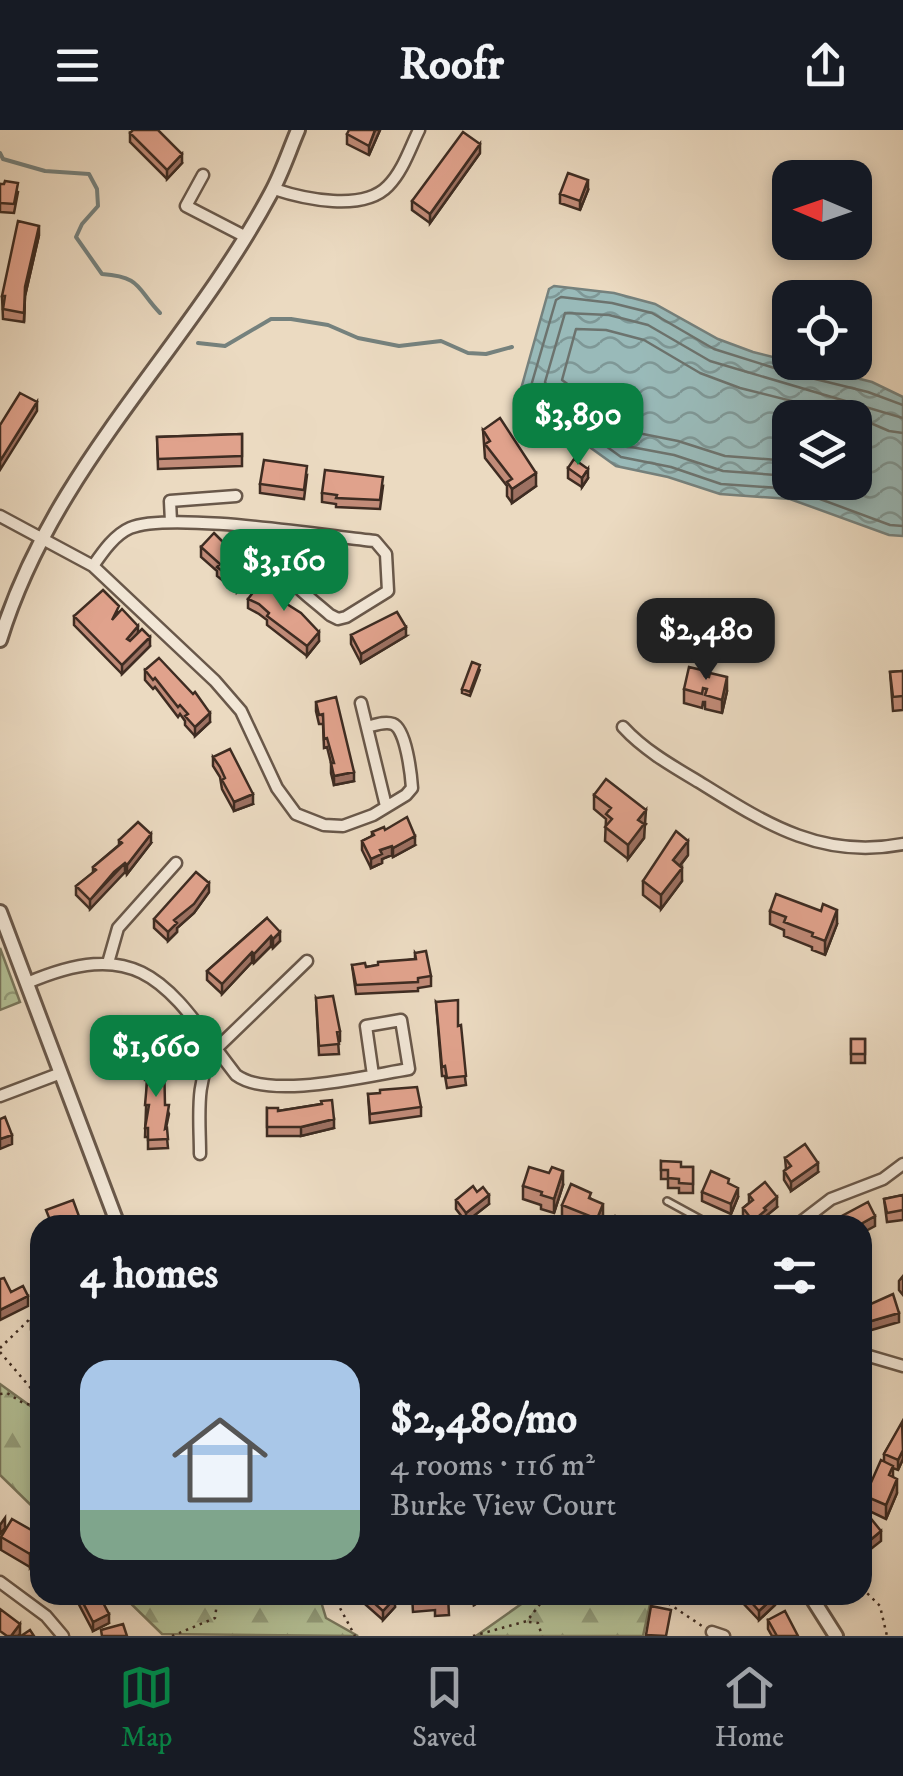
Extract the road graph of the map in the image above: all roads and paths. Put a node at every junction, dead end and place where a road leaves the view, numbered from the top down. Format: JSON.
{"nodes":[{"id":1,"x":298,"y":130,"type":"edge"},
{"id":2,"x":419,"y":130,"type":"edge"},
{"id":3,"x":204,"y":176,"type":"dead end"},
{"id":4,"x":274,"y":189,"type":"junction"},
{"id":5,"x":246,"y":238,"type":"junction"},
{"id":6,"x":236,"y":496,"type":"dead end"},
{"id":7,"x":0,"y":516,"type":"edge"},
{"id":8,"x":171,"y":522,"type":"junction"},
{"id":9,"x":271,"y":530,"type":"junction"},
{"id":10,"x":40,"y":540,"type":"junction"},
{"id":11,"x":93,"y":566,"type":"junction"},
{"id":12,"x":0,"y":640,"type":"edge"},
{"id":13,"x":361,"y":703,"type":"dead end"},
{"id":14,"x":367,"y":726,"type":"junction"},
{"id":15,"x":623,"y":727,"type":"dead end"},
{"id":16,"x":386,"y":806,"type":"junction"},
{"id":17,"x":903,"y":844,"type":"edge"},
{"id":18,"x":176,"y":863,"type":"dead end"},
{"id":19,"x":0,"y":912,"type":"edge"},
{"id":20,"x":307,"y":961,"type":"dead end"},
{"id":21,"x":108,"y":962,"type":"junction"},
{"id":22,"x":26,"y":982,"type":"junction"},
{"id":23,"x":216,"y":1049,"type":"junction"},
{"id":24,"x":61,"y":1073,"type":"junction"},
{"id":25,"x":373,"y":1075,"type":"junction"},
{"id":26,"x":0,"y":1096,"type":"edge"},
{"id":27,"x":200,"y":1154,"type":"dead end"},
{"id":28,"x":903,"y":1164,"type":"edge"},
{"id":29,"x":667,"y":1201,"type":"dead end"},
{"id":30,"x":114,"y":1215,"type":"edge"},
{"id":31,"x":693,"y":1215,"type":"edge"},
{"id":32,"x":810,"y":1215,"type":"edge"},
{"id":33,"x":30,"y":1319,"type":"edge"},
{"id":34,"x":0,"y":1350,"type":"edge"},
{"id":35,"x":872,"y":1357,"type":"edge"},
{"id":36,"x":903,"y":1366,"type":"edge"},
{"id":37,"x":30,"y":1388,"type":"edge"},
{"id":38,"x":0,"y":1394,"type":"edge"},
{"id":39,"x":30,"y":1404,"type":"edge"},
{"id":40,"x":0,"y":1582,"type":"edge"},
{"id":41,"x":872,"y":1598,"type":"edge"},
{"id":42,"x":30,"y":1604,"type":"edge"},
{"id":43,"x":31,"y":1605,"type":"edge"},
{"id":44,"x":217,"y":1605,"type":"edge"},
{"id":45,"x":338,"y":1605,"type":"edge"},
{"id":46,"x":539,"y":1605,"type":"edge"},
{"id":47,"x":672,"y":1605,"type":"edge"},
{"id":48,"x":816,"y":1605,"type":"edge"},
{"id":49,"x":527,"y":1621,"type":"junction"},
{"id":50,"x":718,"y":1634,"type":"edge"},
{"id":51,"x":64,"y":1636,"type":"edge"},
{"id":52,"x":172,"y":1636,"type":"edge"},
{"id":53,"x":355,"y":1636,"type":"edge"},
{"id":54,"x":473,"y":1636,"type":"edge"},
{"id":55,"x":542,"y":1636,"type":"edge"},
{"id":56,"x":836,"y":1636,"type":"edge"},
{"id":57,"x":887,"y":1636,"type":"edge"}],
"edges":[{"from":1,"to":4,"type":"street"},
{"from":2,"to":4,"type":"street"},
{"from":3,"to":5,"type":"street"},
{"from":4,"to":5,"type":"street"},
{"from":5,"to":10,"type":"street"},
{"from":6,"to":8,"type":"street"},
{"from":7,"to":10,"type":"street"},
{"from":8,"to":9,"type":"street"},
{"from":8,"to":11,"type":"street"},
{"from":9,"to":9,"type":"street"},
{"from":10,"to":11,"type":"street"},
{"from":10,"to":12,"type":"street"},
{"from":11,"to":16,"type":"street"},
{"from":13,"to":14,"type":"street"},
{"from":14,"to":16,"type":"street"},
{"from":14,"to":16,"type":"street"},
{"from":15,"to":17,"type":"street"},
{"from":18,"to":21,"type":"street"},
{"from":19,"to":22,"type":"street"},
{"from":20,"to":23,"type":"street"},
{"from":21,"to":22,"type":"street"},
{"from":21,"to":23,"type":"street"},
{"from":22,"to":24,"type":"street"},
{"from":23,"to":25,"type":"street"},
{"from":23,"to":27,"type":"street"},
{"from":24,"to":26,"type":"street"},
{"from":24,"to":30,"type":"street"},
{"from":25,"to":25,"type":"street"},
{"from":28,"to":32,"type":"street"},
{"from":29,"to":31,"type":"lane"},
{"from":33,"to":34,"type":"path"},
{"from":34,"to":37,"type":"path"},
{"from":35,"to":36,"type":"street"},
{"from":38,"to":39,"type":"path"},
{"from":40,"to":42,"type":"street"},
{"from":41,"to":57,"type":"path"},
{"from":43,"to":51,"type":"street"},
{"from":44,"to":52,"type":"path"},
{"from":45,"to":53,"type":"path"},
{"from":46,"to":49,"type":"path"},
{"from":47,"to":50,"type":"path"},
{"from":48,"to":56,"type":"street"},
{"from":49,"to":54,"type":"path"},
{"from":49,"to":55,"type":"path"}]}
